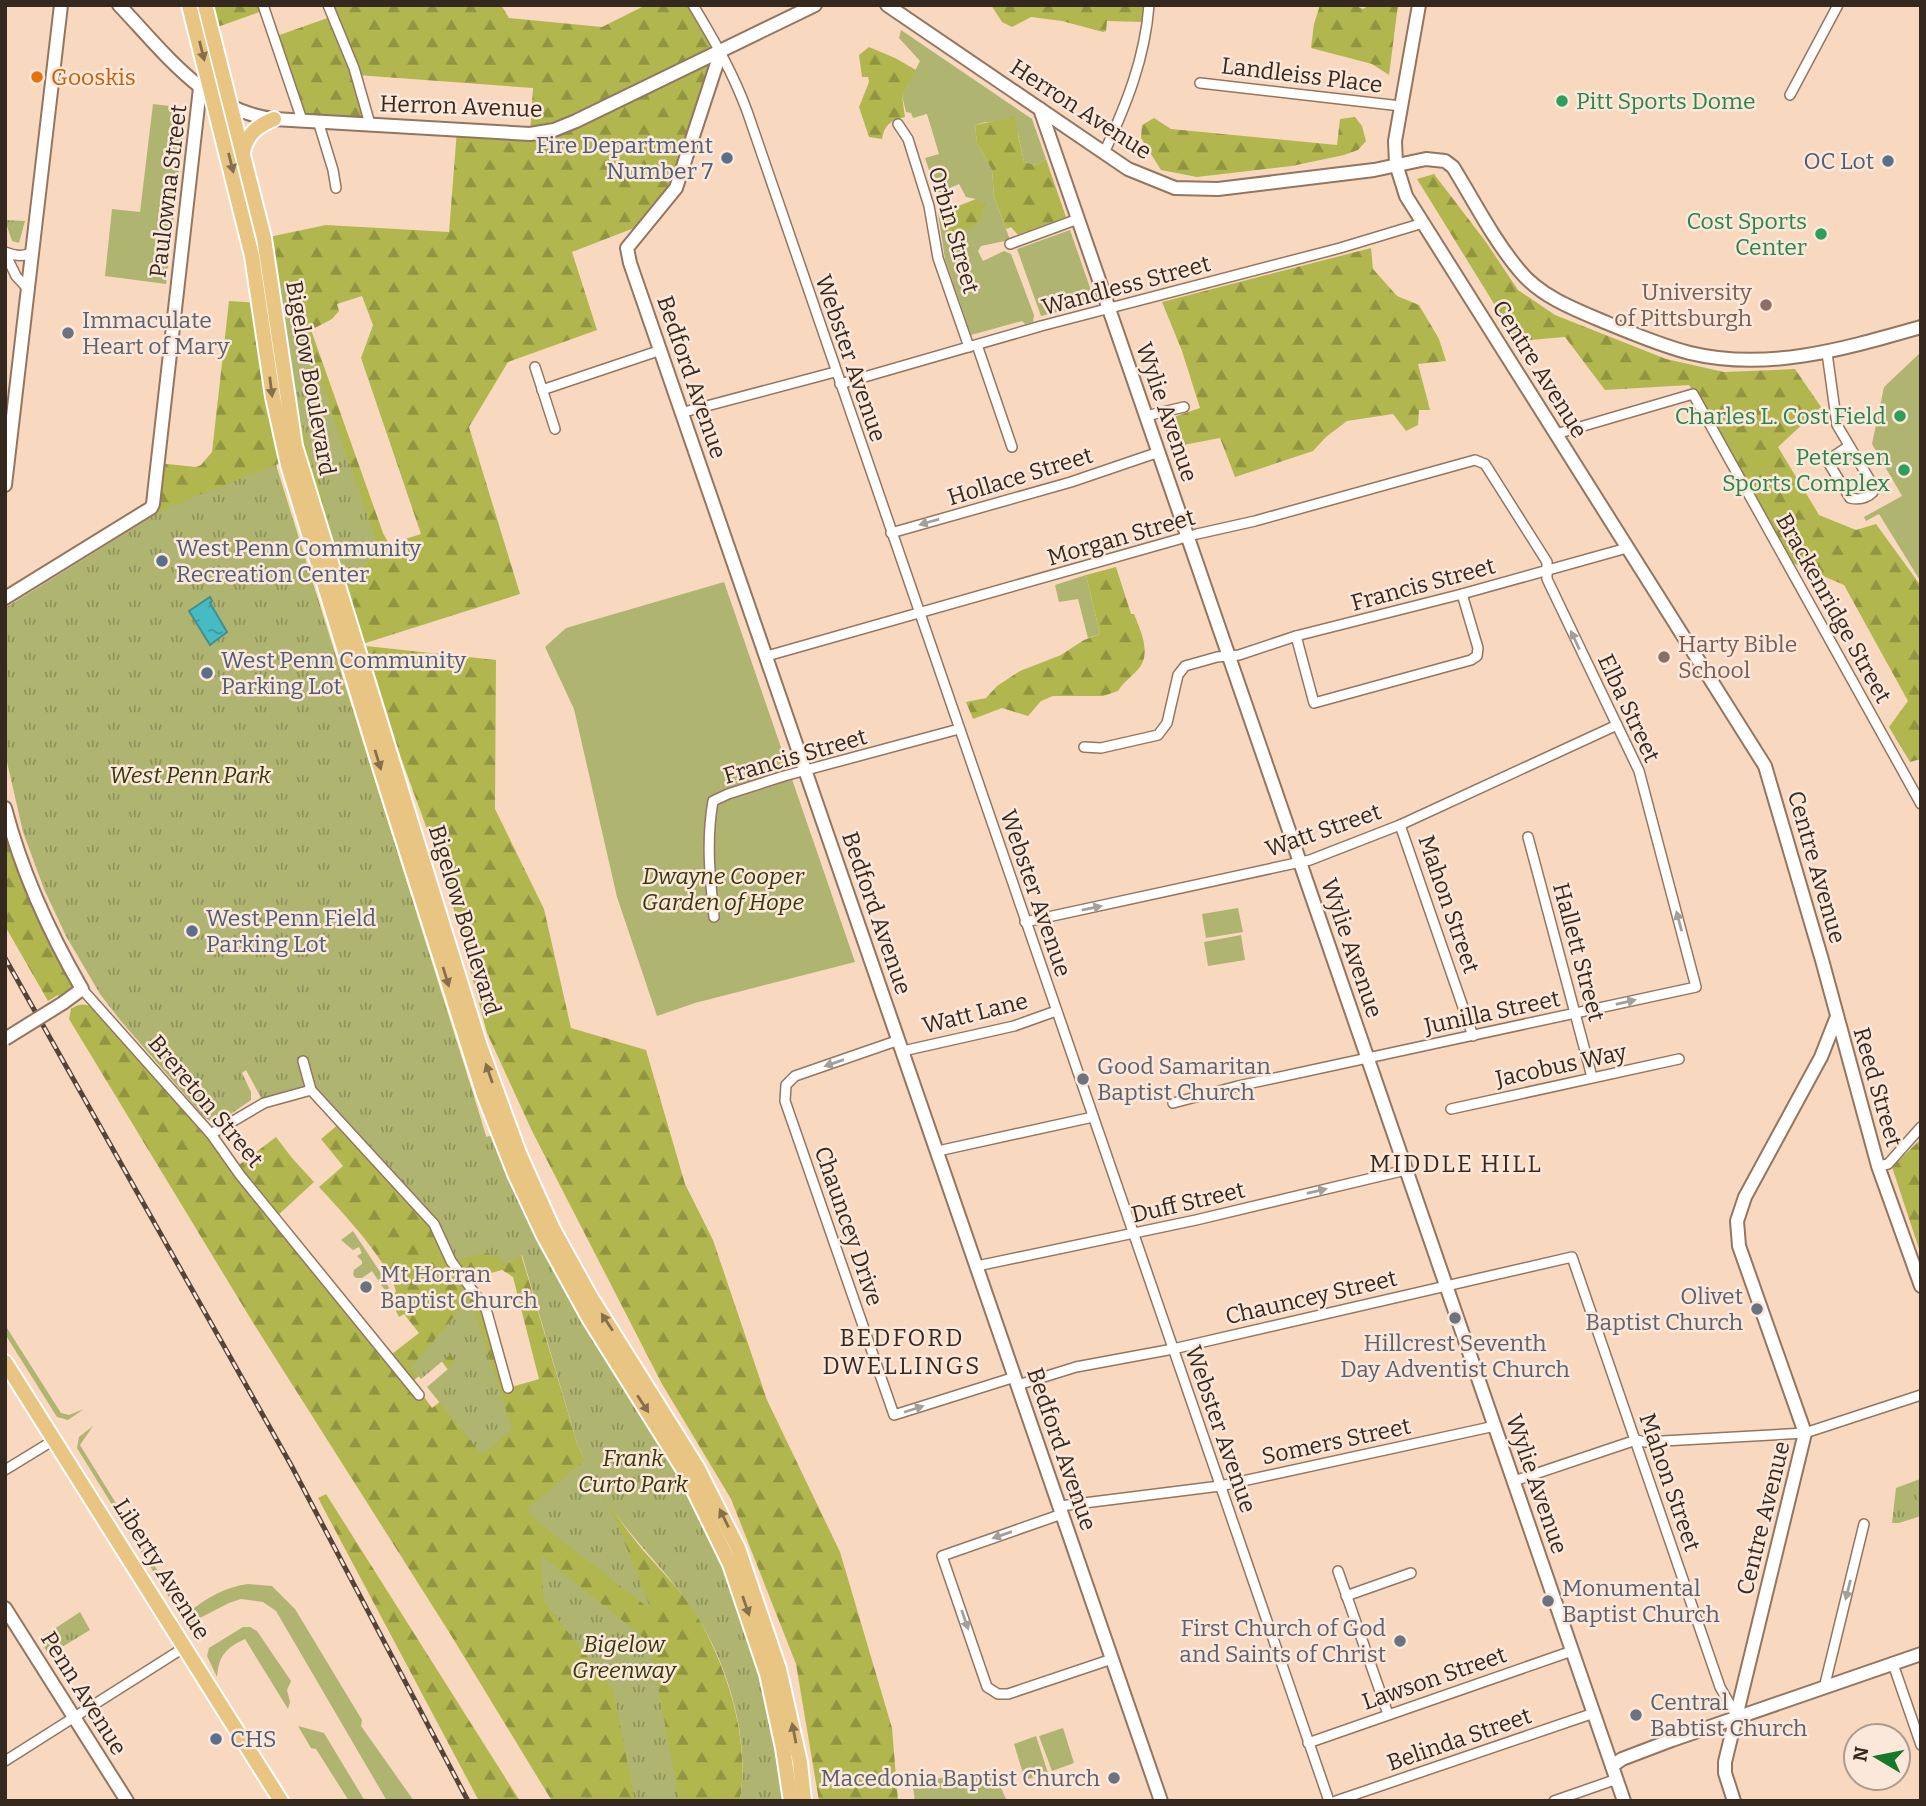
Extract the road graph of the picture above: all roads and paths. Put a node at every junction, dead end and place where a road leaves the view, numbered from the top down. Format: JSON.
{"nodes":[{"id":1,"x":61,"y":5,"type":"edge"},
{"id":2,"x":119,"y":5,"type":"edge"},
{"id":3,"x":189,"y":5,"type":"edge"},
{"id":4,"x":205,"y":5,"type":"edge"},
{"id":5,"x":263,"y":5,"type":"edge"},
{"id":6,"x":328,"y":5,"type":"edge"},
{"id":7,"x":693,"y":5,"type":"edge"},
{"id":8,"x":816,"y":5,"type":"edge"},
{"id":9,"x":887,"y":5,"type":"edge"},
{"id":10,"x":1149,"y":5,"type":"edge"},
{"id":11,"x":1419,"y":5,"type":"edge"},
{"id":12,"x":1838,"y":5,"type":"edge"},
{"id":13,"x":721,"y":51,"type":"junction"},
{"id":14,"x":1200,"y":83,"type":"dead end"},
{"id":15,"x":200,"y":88,"type":"junction"},
{"id":16,"x":1790,"y":95,"type":"dead end"},
{"id":17,"x":214,"y":97,"type":"junction"},
{"id":18,"x":1401,"y":106,"type":"junction"},
{"id":19,"x":232,"y":108,"type":"junction"},
{"id":20,"x":1040,"y":109,"type":"junction"},
{"id":21,"x":274,"y":120,"type":"junction"},
{"id":22,"x":302,"y":120,"type":"junction"},
{"id":23,"x":318,"y":121,"type":"junction"},
{"id":24,"x":370,"y":124,"type":"junction"},
{"id":25,"x":898,"y":124,"type":"dead end"},
{"id":26,"x":243,"y":153,"type":"junction"},
{"id":27,"x":1104,"y":153,"type":"junction"},
{"id":28,"x":1396,"y":164,"type":"junction"},
{"id":29,"x":336,"y":188,"type":"dead end"},
{"id":30,"x":1078,"y":219,"type":"junction"},
{"id":31,"x":1423,"y":223,"type":"junction"},
{"id":32,"x":1010,"y":244,"type":"dead end"},
{"id":33,"x":33,"y":251,"type":"junction"},
{"id":34,"x":5,"y":252,"type":"edge"},
{"id":35,"x":28,"y":289,"type":"junction"},
{"id":36,"x":1109,"y":309,"type":"junction"},
{"id":37,"x":1921,"y":327,"type":"edge"},
{"id":38,"x":973,"y":346,"type":"junction"},
{"id":39,"x":661,"y":349,"type":"junction"},
{"id":40,"x":1827,"y":353,"type":"junction"},
{"id":41,"x":535,"y":367,"type":"dead end"},
{"id":42,"x":835,"y":372,"type":"junction"},
{"id":43,"x":840,"y":384,"type":"junction"},
{"id":44,"x":542,"y":390,"type":"junction"},
{"id":45,"x":1184,"y":407,"type":"dead end"},
{"id":46,"x":684,"y":412,"type":"junction"},
{"id":47,"x":1146,"y":416,"type":"junction"},
{"id":48,"x":555,"y":429,"type":"dead end"},
{"id":49,"x":1556,"y":434,"type":"junction"},
{"id":50,"x":1849,"y":446,"type":"junction"},
{"id":51,"x":1012,"y":447,"type":"dead end"},
{"id":52,"x":1159,"y":452,"type":"junction"},
{"id":53,"x":1485,"y":464,"type":"joint"},
{"id":54,"x":5,"y":485,"type":"edge"},
{"id":55,"x":891,"y":533,"type":"junction"},
{"id":56,"x":1188,"y":537,"type":"junction"},
{"id":57,"x":1627,"y":548,"type":"junction"},
{"id":58,"x":1547,"y":571,"type":"junction"},
{"id":59,"x":1462,"y":594,"type":"junction"},
{"id":60,"x":5,"y":597,"type":"edge"},
{"id":61,"x":919,"y":613,"type":"junction"},
{"id":62,"x":1296,"y":636,"type":"junction"},
{"id":63,"x":767,"y":656,"type":"junction"},
{"id":64,"x":1229,"y":656,"type":"junction"},
{"id":65,"x":1617,"y":725,"type":"junction"},
{"id":66,"x":959,"y":729,"type":"junction"},
{"id":67,"x":1084,"y":747,"type":"dead end"},
{"id":68,"x":806,"y":771,"type":"junction"},
{"id":69,"x":1921,"y":804,"type":"edge"},
{"id":70,"x":5,"y":808,"type":"edge"},
{"id":71,"x":1400,"y":825,"type":"junction"},
{"id":72,"x":1528,"y":836,"type":"dead end"},
{"id":73,"x":1301,"y":862,"type":"junction"},
{"id":74,"x":714,"y":917,"type":"dead end"},
{"id":75,"x":1026,"y":922,"type":"junction"},
{"id":76,"x":1696,"y":987,"type":"joint"},
{"id":77,"x":82,"y":989,"type":"junction"},
{"id":78,"x":1056,"y":1011,"type":"junction"},
{"id":79,"x":1575,"y":1014,"type":"junction"},
{"id":80,"x":1836,"y":1019,"type":"junction"},
{"id":81,"x":1473,"y":1036,"type":"junction"},
{"id":82,"x":5,"y":1039,"type":"edge"},
{"id":83,"x":901,"y":1046,"type":"junction"},
{"id":84,"x":1368,"y":1059,"type":"junction"},
{"id":85,"x":1679,"y":1059,"type":"dead end"},
{"id":86,"x":303,"y":1061,"type":"dead end"},
{"id":87,"x":1592,"y":1077,"type":"junction"},
{"id":88,"x":311,"y":1090,"type":"junction"},
{"id":89,"x":1173,"y":1103,"type":"dead end"},
{"id":90,"x":1451,"y":1109,"type":"dead end"},
{"id":91,"x":1093,"y":1117,"type":"junction"},
{"id":92,"x":1921,"y":1128,"type":"edge"},
{"id":93,"x":211,"y":1134,"type":"junction"},
{"id":94,"x":938,"y":1151,"type":"junction"},
{"id":95,"x":1878,"y":1166,"type":"junction"},
{"id":96,"x":1406,"y":1170,"type":"junction"},
{"id":97,"x":1134,"y":1234,"type":"junction"},
{"id":98,"x":1572,"y":1257,"type":"joint"},
{"id":99,"x":977,"y":1266,"type":"junction"},
{"id":100,"x":1447,"y":1286,"type":"junction"},
{"id":101,"x":1921,"y":1286,"type":"edge"},
{"id":102,"x":1173,"y":1349,"type":"junction"},
{"id":103,"x":5,"y":1362,"type":"edge"},
{"id":104,"x":1016,"y":1381,"type":"junction"},
{"id":105,"x":508,"y":1388,"type":"dead end"},
{"id":106,"x":419,"y":1395,"type":"dead end"},
{"id":107,"x":1921,"y":1395,"type":"edge"},
{"id":108,"x":1495,"y":1426,"type":"junction"},
{"id":109,"x":1805,"y":1433,"type":"junction"},
{"id":110,"x":54,"y":1440,"type":"junction"},
{"id":111,"x":1636,"y":1440,"type":"junction"},
{"id":112,"x":5,"y":1470,"type":"edge"},
{"id":113,"x":1514,"y":1481,"type":"junction"},
{"id":114,"x":1220,"y":1486,"type":"junction"},
{"id":115,"x":1061,"y":1510,"type":"junction"},
{"id":116,"x":1864,"y":1524,"type":"dead end"},
{"id":117,"x":1338,"y":1571,"type":"dead end"},
{"id":118,"x":1412,"y":1573,"type":"dead end"},
{"id":119,"x":1346,"y":1596,"type":"junction"},
{"id":120,"x":5,"y":1608,"type":"edge"},
{"id":121,"x":185,"y":1647,"type":"junction"},
{"id":122,"x":1572,"y":1651,"type":"junction"},
{"id":123,"x":1921,"y":1654,"type":"edge"},
{"id":124,"x":1112,"y":1659,"type":"junction"},
{"id":125,"x":1893,"y":1664,"type":"junction"},
{"id":126,"x":1824,"y":1688,"type":"junction"},
{"id":127,"x":1594,"y":1713,"type":"junction"},
{"id":128,"x":1388,"y":1714,"type":"junction"},
{"id":129,"x":74,"y":1717,"type":"junction"},
{"id":130,"x":1737,"y":1717,"type":"junction"},
{"id":131,"x":1308,"y":1743,"type":"junction"},
{"id":132,"x":1921,"y":1745,"type":"edge"},
{"id":133,"x":5,"y":1761,"type":"edge"},
{"id":134,"x":1612,"y":1766,"type":"junction"},
{"id":135,"x":1617,"y":1779,"type":"junction"},
{"id":136,"x":127,"y":1801,"type":"edge"},
{"id":137,"x":281,"y":1801,"type":"edge"},
{"id":138,"x":791,"y":1801,"type":"edge"},
{"id":139,"x":804,"y":1801,"type":"edge"},
{"id":140,"x":1161,"y":1801,"type":"edge"},
{"id":141,"x":1329,"y":1801,"type":"edge"},
{"id":142,"x":1336,"y":1801,"type":"edge"},
{"id":143,"x":1554,"y":1801,"type":"edge"},
{"id":144,"x":1624,"y":1801,"type":"edge"},
{"id":145,"x":1734,"y":1801,"type":"edge"}],
"edges":[{"from":1,"to":33,"type":"street"},
{"from":2,"to":15,"type":"street","name":"Herron Avenue"},
{"from":3,"to":17,"type":"main road","name":"Bigelow Boulevard","one_way":true},
{"from":4,"to":19,"type":"main road","name":"Bigelow Boulevard"},
{"from":5,"to":22,"type":"street"},
{"from":6,"to":24,"type":"street"},
{"from":7,"to":13,"type":"street","name":"Webster Avenue"},
{"from":8,"to":13,"type":"street","name":"Herron Avenue"},
{"from":9,"to":20,"type":"street","name":"Herron Avenue"},
{"from":10,"to":27,"type":"street"},
{"from":11,"to":18,"type":"street","name":"Centre Avenue"},
{"from":12,"to":16,"type":"street"},
{"from":13,"to":24,"type":"street","name":"Herron Avenue"},
{"from":13,"to":39,"type":"street","name":"Bedford Avenue"},
{"from":13,"to":42,"type":"street","name":"Webster Avenue"},
{"from":14,"to":18,"type":"street","name":"Landleiss Place"},
{"from":15,"to":17,"type":"street","name":"Herron Avenue"},
{"from":15,"to":60,"type":"street","name":"Paulowna Street"},
{"from":17,"to":19,"type":"street","name":"Herron Avenue"},
{"from":17,"to":138,"type":"main road","name":"Bigelow Boulevard","one_way":true},
{"from":18,"to":28,"type":"street","name":"Centre Avenue"},
{"from":19,"to":21,"type":"street","name":"Herron Avenue"},
{"from":19,"to":26,"type":"main road","name":"Bigelow Boulevard"},
{"from":20,"to":27,"type":"street","name":"Herron Avenue"},
{"from":20,"to":30,"type":"street","name":"Wylie Avenue"},
{"from":21,"to":22,"type":"street","name":"Herron Avenue"},
{"from":21,"to":26,"type":"main road"},
{"from":22,"to":23,"type":"street","name":"Herron Avenue"},
{"from":23,"to":24,"type":"street","name":"Herron Avenue"},
{"from":23,"to":29,"type":"street"},
{"from":25,"to":38,"type":"street","name":"Orbin Street"},
{"from":139,"to":26,"type":"main road","name":"Bigelow Boulevard","one_way":true},
{"from":27,"to":28,"type":"street","name":"Herron Avenue"},
{"from":28,"to":31,"type":"street","name":"Centre Avenue"},
{"from":28,"to":40,"type":"street","name":"Herron Avenue"},
{"from":30,"to":32,"type":"street"},
{"from":30,"to":36,"type":"street","name":"Wylie Avenue"},
{"from":31,"to":36,"type":"street","name":"Wandless Street"},
{"from":31,"to":49,"type":"street","name":"Centre Avenue"},
{"from":33,"to":34,"type":"street"},
{"from":33,"to":35,"type":"street"},
{"from":34,"to":35,"type":"street"},
{"from":35,"to":54,"type":"street"},
{"from":36,"to":38,"type":"street","name":"Wandless Street"},
{"from":36,"to":47,"type":"street","name":"Wylie Avenue"},
{"from":37,"to":40,"type":"street"},
{"from":38,"to":43,"type":"street","name":"Wandless Street"},
{"from":38,"to":51,"type":"street","name":"Orbin Street"},
{"from":39,"to":44,"type":"street"},
{"from":39,"to":46,"type":"street","name":"Bedford Avenue"},
{"from":40,"to":50,"type":"street"},
{"from":41,"to":44,"type":"street"},
{"from":42,"to":43,"type":"street","name":"Webster Avenue"},
{"from":42,"to":46,"type":"street"},
{"from":43,"to":55,"type":"street","name":"Webster Avenue"},
{"from":44,"to":48,"type":"street"},
{"from":45,"to":47,"type":"street"},
{"from":46,"to":63,"type":"street","name":"Bedford Avenue"},
{"from":47,"to":52,"type":"street","name":"Wylie Avenue"},
{"from":49,"to":57,"type":"street","name":"Centre Avenue"},
{"from":49,"to":69,"type":"street","name":"Brackenridge Street"},
{"from":50,"to":50,"type":"street"},
{"from":52,"to":55,"type":"street","name":"Hollace Street","one_way":true},
{"from":52,"to":56,"type":"street","name":"Wylie Avenue"},
{"from":53,"to":56,"type":"street","name":"Morgan Street"},
{"from":53,"to":58,"type":"street","name":"Elba Street"},
{"from":55,"to":61,"type":"street","name":"Webster Avenue"},
{"from":56,"to":61,"type":"street","name":"Morgan Street"},
{"from":56,"to":64,"type":"street","name":"Wylie Avenue"},
{"from":57,"to":58,"type":"street","name":"Francis Street"},
{"from":57,"to":80,"type":"street","name":"Centre Avenue"},
{"from":58,"to":59,"type":"street","name":"Francis Street"},
{"from":65,"to":58,"type":"street","name":"Elba Street","one_way":true},
{"from":59,"to":62,"type":"street","name":"Francis Street"},
{"from":59,"to":62,"type":"street"},
{"from":61,"to":63,"type":"street","name":"Morgan Street"},
{"from":61,"to":66,"type":"street","name":"Webster Avenue"},
{"from":62,"to":64,"type":"street","name":"Francis Street"},
{"from":63,"to":68,"type":"street","name":"Bedford Avenue"},
{"from":64,"to":67,"type":"street","name":"Francis Street"},
{"from":64,"to":73,"type":"street","name":"Wylie Avenue"},
{"from":65,"to":71,"type":"street","name":"Watt Street"},
{"from":76,"to":65,"type":"street","name":"Elba Street","one_way":true},
{"from":66,"to":68,"type":"street","name":"Francis Street"},
{"from":66,"to":75,"type":"street","name":"Webster Avenue"},
{"from":68,"to":74,"type":"street","name":"Francis Street"},
{"from":68,"to":83,"type":"street","name":"Bedford Avenue"},
{"from":70,"to":77,"type":"street","name":"Brereton Street"},
{"from":71,"to":73,"type":"street","name":"Watt Street"},
{"from":71,"to":81,"type":"street","name":"Mahon Street"},
{"from":72,"to":79,"type":"street","name":"Hallett Street"},
{"from":75,"to":73,"type":"street","name":"Watt Street","one_way":true},
{"from":73,"to":84,"type":"street","name":"Wylie Avenue"},
{"from":75,"to":78,"type":"street","name":"Webster Avenue"},
{"from":79,"to":76,"type":"street","name":"Junilla Street","one_way":true},
{"from":77,"to":82,"type":"street","bridge":true},
{"from":77,"to":93,"type":"street","name":"Brereton Street"},
{"from":78,"to":83,"type":"street","name":"Watt Lane"},
{"from":78,"to":91,"type":"street","name":"Webster Avenue"},
{"from":79,"to":81,"type":"street","name":"Junilla Street"},
{"from":79,"to":87,"type":"street","name":"Hallett Street"},
{"from":80,"to":95,"type":"street","name":"Reed Street"},
{"from":80,"to":109,"type":"street","name":"Centre Avenue"},
{"from":81,"to":84,"type":"street","name":"Junilla Street"},
{"from":83,"to":94,"type":"street","name":"Bedford Avenue"},
{"from":83,"to":104,"type":"street","name":"Chauncey Drive","one_way":true},
{"from":84,"to":89,"type":"street","name":"Junilla Street"},
{"from":84,"to":96,"type":"street","name":"Wylie Avenue"},
{"from":85,"to":87,"type":"street","name":"Jacobus Way"},
{"from":86,"to":88,"type":"street"},
{"from":87,"to":90,"type":"street","name":"Jacobus Way"},
{"from":88,"to":93,"type":"street"},
{"from":88,"to":105,"type":"street"},
{"from":91,"to":94,"type":"street"},
{"from":91,"to":97,"type":"street","name":"Webster Avenue"},
{"from":92,"to":95,"type":"street"},
{"from":93,"to":106,"type":"street","name":"Brereton Street"},
{"from":94,"to":99,"type":"street","name":"Bedford Avenue"},
{"from":95,"to":101,"type":"street","name":"Reed Street"},
{"from":97,"to":96,"type":"street","name":"Duff Street","one_way":true},
{"from":96,"to":100,"type":"street","name":"Wylie Avenue"},
{"from":97,"to":99,"type":"street","name":"Duff Street"},
{"from":97,"to":102,"type":"street","name":"Webster Avenue"},
{"from":98,"to":100,"type":"street","name":"Chauncey Street"},
{"from":98,"to":111,"type":"street","name":"Mahon Street"},
{"from":99,"to":104,"type":"street","name":"Bedford Avenue"},
{"from":100,"to":102,"type":"street","name":"Chauncey Street"},
{"from":100,"to":108,"type":"street","name":"Wylie Avenue"},
{"from":102,"to":104,"type":"street","name":"Chauncey Street"},
{"from":102,"to":114,"type":"street","name":"Webster Avenue"},
{"from":103,"to":110,"type":"main road","name":"Liberty Avenue"},
{"from":104,"to":115,"type":"street","name":"Bedford Avenue"},
{"from":107,"to":109,"type":"street"},
{"from":108,"to":113,"type":"street","name":"Wylie Avenue"},
{"from":108,"to":114,"type":"street","name":"Somers Street"},
{"from":109,"to":111,"type":"street"},
{"from":109,"to":130,"type":"street","name":"Centre Avenue"},
{"from":110,"to":112,"type":"street"},
{"from":110,"to":121,"type":"main road","name":"Liberty Avenue"},
{"from":111,"to":113,"type":"street"},
{"from":111,"to":130,"type":"street","name":"Mahon Street"},
{"from":113,"to":122,"type":"street","name":"Wylie Avenue"},
{"from":114,"to":115,"type":"street","name":"Somers Street"},
{"from":114,"to":131,"type":"street","name":"Webster Avenue"},
{"from":115,"to":124,"type":"street","name":"Bedford Avenue"},
{"from":115,"to":124,"type":"street","name":"Somers Street","one_way":true},
{"from":116,"to":126,"type":"street","one_way":true},
{"from":117,"to":119,"type":"street"},
{"from":118,"to":119,"type":"street"},
{"from":119,"to":128,"type":"street"},
{"from":120,"to":129,"type":"street","name":"Penn Avenue"},
{"from":121,"to":129,"type":"street"},
{"from":121,"to":137,"type":"main road","name":"Liberty Avenue"},
{"from":122,"to":127,"type":"street","name":"Wylie Avenue"},
{"from":122,"to":128,"type":"street","name":"Lawson Street"},
{"from":123,"to":125,"type":"street"},
{"from":124,"to":140,"type":"street","name":"Bedford Avenue"},
{"from":125,"to":126,"type":"street"},
{"from":125,"to":132,"type":"street"},
{"from":126,"to":130,"type":"street"},
{"from":127,"to":134,"type":"street","name":"Wylie Avenue"},
{"from":127,"to":142,"type":"street","name":"Belinda Street"},
{"from":128,"to":131,"type":"street","name":"Lawson Street"},
{"from":129,"to":133,"type":"street"},
{"from":129,"to":136,"type":"street","name":"Penn Avenue"},
{"from":130,"to":134,"type":"street"},
{"from":130,"to":145,"type":"street","name":"Centre Avenue"},
{"from":131,"to":141,"type":"street","name":"Webster Avenue"},
{"from":134,"to":135,"type":"street","name":"Wylie Avenue"},
{"from":135,"to":143,"type":"street"},
{"from":135,"to":144,"type":"street","name":"Wylie Avenue"}]}
